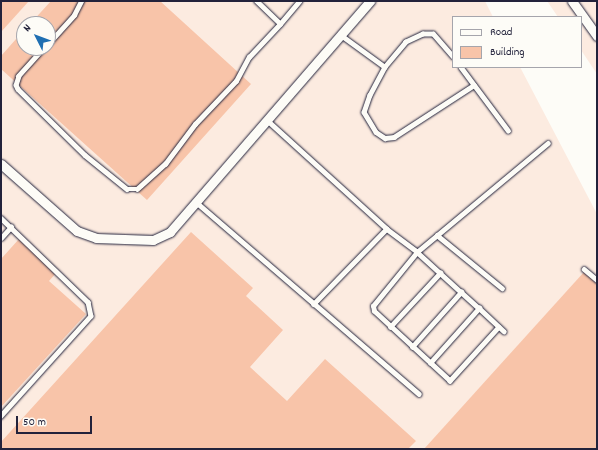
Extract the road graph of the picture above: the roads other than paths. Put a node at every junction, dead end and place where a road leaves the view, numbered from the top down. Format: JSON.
{"nodes":[{"id":1,"x":81,"y":1,"type":"edge"},
{"id":2,"x":256,"y":1,"type":"edge"},
{"id":3,"x":299,"y":1,"type":"edge"},
{"id":4,"x":370,"y":1,"type":"edge"},
{"id":5,"x":572,"y":1,"type":"edge"},
{"id":6,"x":280,"y":24,"type":"junction"},
{"id":7,"x":341,"y":34,"type":"junction"},
{"id":8,"x":56,"y":35,"type":"edge"},
{"id":9,"x":597,"y":36,"type":"edge"},
{"id":10,"x":37,"y":56,"type":"edge"},
{"id":11,"x":452,"y":56,"type":"edge"},
{"id":12,"x":385,"y":67,"type":"junction"},
{"id":13,"x":462,"y":68,"type":"edge"},
{"id":14,"x":474,"y":85,"type":"junction"},
{"id":15,"x":267,"y":120,"type":"junction"},
{"id":16,"x":508,"y":130,"type":"dead end"},
{"id":17,"x":548,"y":143,"type":"dead end"},
{"id":18,"x":1,"y":164,"type":"edge"},
{"id":19,"x":196,"y":202,"type":"junction"},
{"id":20,"x":1,"y":218,"type":"edge"},
{"id":21,"x":11,"y":227,"type":"junction"},
{"id":22,"x":387,"y":229,"type":"junction"},
{"id":23,"x":437,"y":236,"type":"junction"},
{"id":24,"x":1,"y":238,"type":"edge"},
{"id":25,"x":417,"y":252,"type":"junction"},
{"id":26,"x":584,"y":270,"type":"dead end"},
{"id":27,"x":440,"y":273,"type":"junction"},
{"id":28,"x":597,"y":280,"type":"edge"},
{"id":29,"x":502,"y":288,"type":"dead end"},
{"id":30,"x":461,"y":292,"type":"junction"},
{"id":31,"x":314,"y":304,"type":"junction"},
{"id":32,"x":479,"y":308,"type":"junction"},
{"id":33,"x":499,"y":326,"type":"junction"},
{"id":34,"x":390,"y":327,"type":"junction"},
{"id":35,"x":504,"y":330,"type":"dead end"},
{"id":36,"x":412,"y":347,"type":"junction"},
{"id":37,"x":430,"y":364,"type":"junction"},
{"id":38,"x":419,"y":394,"type":"dead end"},
{"id":39,"x":1,"y":416,"type":"edge"}],
"edges":[{"from":1,"to":8,"type":"lane"},
{"from":2,"to":6,"type":"lane"},
{"from":3,"to":6,"type":"lane"},
{"from":4,"to":7,"type":"street"},
{"from":5,"to":9,"type":"street"},
{"from":6,"to":10,"type":"lane"},
{"from":7,"to":12,"type":"lane"},
{"from":7,"to":15,"type":"street"},
{"from":11,"to":12,"type":"lane"},
{"from":12,"to":14,"type":"lane"},
{"from":13,"to":14,"type":"lane"},
{"from":14,"to":16,"type":"lane"},
{"from":15,"to":19,"type":"street"},
{"from":15,"to":22,"type":"lane"},
{"from":17,"to":23,"type":"lane"},
{"from":18,"to":19,"type":"street"},
{"from":19,"to":31,"type":"lane"},
{"from":20,"to":21,"type":"lane"},
{"from":21,"to":24,"type":"lane"},
{"from":21,"to":39,"type":"lane"},
{"from":22,"to":25,"type":"lane"},
{"from":22,"to":31,"type":"lane"},
{"from":23,"to":25,"type":"lane"},
{"from":23,"to":29,"type":"lane"},
{"from":25,"to":27,"type":"lane"},
{"from":25,"to":34,"type":"lane"},
{"from":26,"to":28,"type":"lane"},
{"from":27,"to":30,"type":"lane"},
{"from":27,"to":34,"type":"lane"},
{"from":30,"to":32,"type":"lane"},
{"from":30,"to":36,"type":"lane"},
{"from":31,"to":38,"type":"lane"},
{"from":32,"to":33,"type":"lane"},
{"from":32,"to":37,"type":"lane"},
{"from":33,"to":35,"type":"lane"},
{"from":33,"to":37,"type":"lane"},
{"from":34,"to":36,"type":"lane"},
{"from":36,"to":37,"type":"lane"}]}
